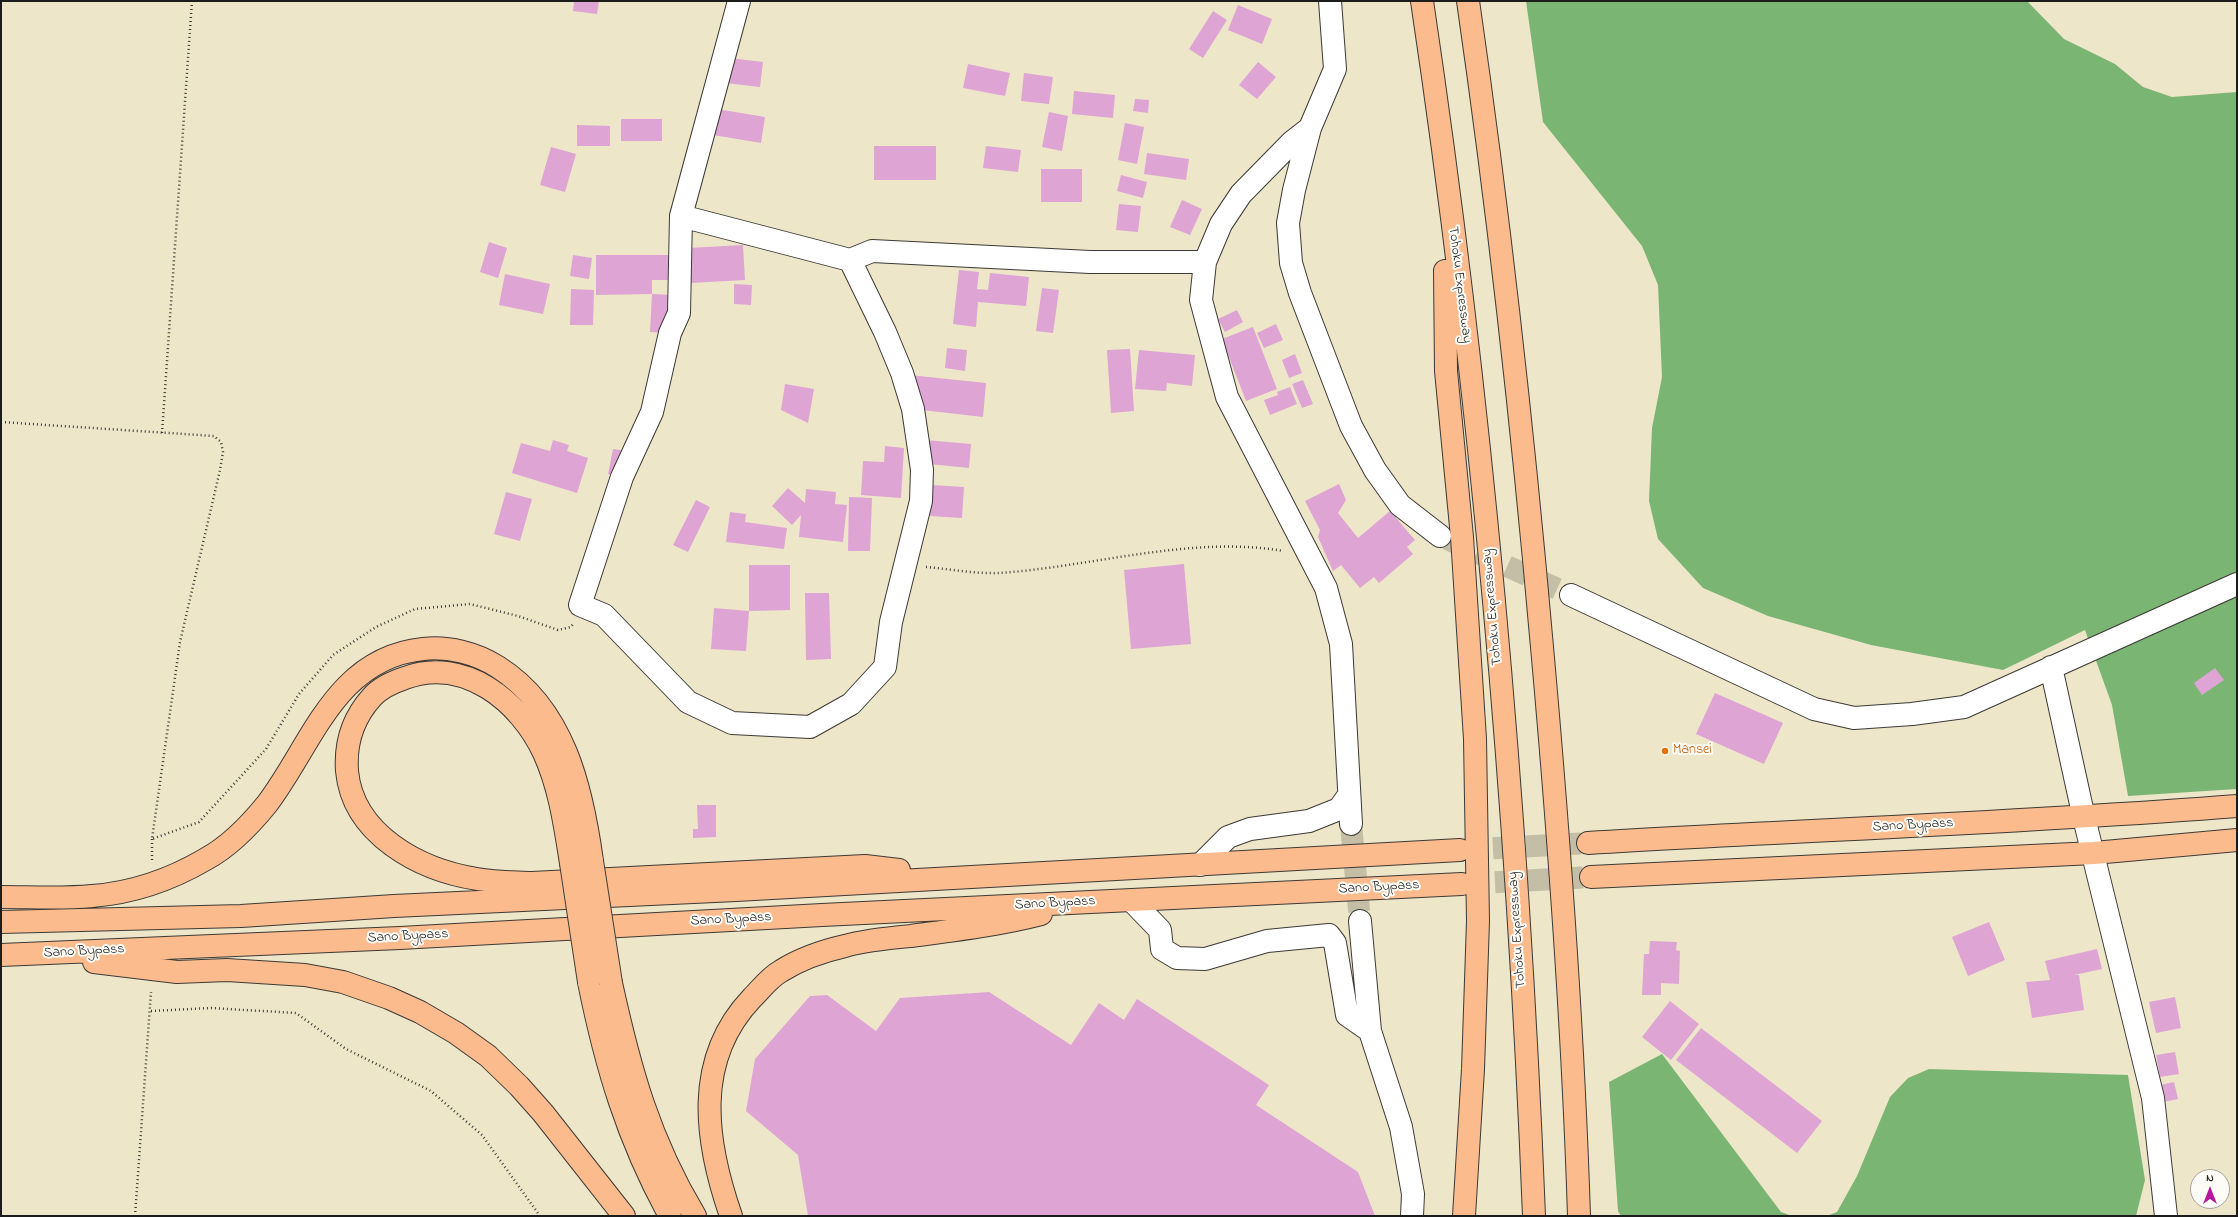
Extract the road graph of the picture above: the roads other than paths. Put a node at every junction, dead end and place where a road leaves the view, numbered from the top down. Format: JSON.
{"nodes":[{"id":1,"x":739,"y":1,"type":"edge"},
{"id":2,"x":1330,"y":1,"type":"edge"},
{"id":3,"x":1422,"y":1,"type":"edge"},
{"id":4,"x":1468,"y":1,"type":"edge"},
{"id":5,"x":1310,"y":128,"type":"junction"},
{"id":6,"x":1444,"y":162,"type":"junction"},
{"id":7,"x":681,"y":216,"type":"junction"},
{"id":8,"x":850,"y":260,"type":"junction"},
{"id":9,"x":1205,"y":262,"type":"junction"},
{"id":10,"x":1440,"y":536,"type":"tunnel mouth"},
{"id":11,"x":2237,"y":584,"type":"edge"},
{"id":12,"x":1571,"y":595,"type":"tunnel mouth"},
{"id":13,"x":2051,"y":667,"type":"junction"},
{"id":14,"x":1349,"y":795,"type":"junction"},
{"id":15,"x":2237,"y":806,"type":"edge"},
{"id":16,"x":2084,"y":818,"type":"junction"},
{"id":17,"x":1351,"y":824,"type":"tunnel mouth"},
{"id":18,"x":2237,"y":840,"type":"edge"},
{"id":19,"x":1588,"y":843,"type":"tunnel mouth"},
{"id":20,"x":1460,"y":850,"type":"tunnel mouth"},
{"id":21,"x":2094,"y":853,"type":"junction"},
{"id":22,"x":582,"y":862,"type":"junction"},
{"id":23,"x":1200,"y":865,"type":"junction"},
{"id":24,"x":966,"y":877,"type":"junction"},
{"id":25,"x":1591,"y":877,"type":"tunnel mouth"},
{"id":26,"x":1462,"y":884,"type":"tunnel mouth"},
{"id":27,"x":1,"y":897,"type":"edge"},
{"id":28,"x":1132,"y":901,"type":"junction"},
{"id":29,"x":1083,"y":903,"type":"junction"},
{"id":30,"x":1360,"y":921,"type":"tunnel mouth"},
{"id":31,"x":1,"y":922,"type":"edge"},
{"id":32,"x":28,"y":954,"type":"junction"},
{"id":33,"x":1,"y":955,"type":"edge"},
{"id":34,"x":1370,"y":1031,"type":"junction"},
{"id":35,"x":624,"y":1216,"type":"edge"},
{"id":36,"x":670,"y":1216,"type":"edge"},
{"id":37,"x":695,"y":1216,"type":"edge"},
{"id":38,"x":731,"y":1216,"type":"edge"},
{"id":39,"x":1412,"y":1216,"type":"edge"},
{"id":40,"x":1464,"y":1216,"type":"edge"},
{"id":41,"x":1534,"y":1216,"type":"edge"},
{"id":42,"x":1580,"y":1216,"type":"edge"},
{"id":43,"x":2166,"y":1216,"type":"edge"}],
"edges":[{"from":1,"to":7,"type":"street"},
{"from":2,"to":5,"type":"street"},
{"from":3,"to":6,"type":"highway","name":"Tohoku Expressway"},
{"from":4,"to":42,"type":"highway"},
{"from":5,"to":9,"type":"street"},
{"from":5,"to":10,"type":"street"},
{"from":6,"to":40,"type":"highway"},
{"from":6,"to":41,"type":"highway","name":"Tohoku Expressway"},
{"from":7,"to":8,"type":"street"},
{"from":7,"to":8,"type":"street"},
{"from":8,"to":9,"type":"street"},
{"from":9,"to":14,"type":"street"},
{"from":11,"to":13,"type":"street"},
{"from":12,"to":13,"type":"street"},
{"from":13,"to":16,"type":"street"},
{"from":14,"to":17,"type":"street"},
{"from":14,"to":23,"type":"street"},
{"from":15,"to":16,"type":"highway","name":"Sano Bypass"},
{"from":16,"to":19,"type":"highway","name":"Sano Bypass"},
{"from":16,"to":21,"type":"street"},
{"from":18,"to":21,"type":"highway"},
{"from":20,"to":23,"type":"highway"},
{"from":21,"to":25,"type":"highway"},
{"from":21,"to":43,"type":"street"},
{"from":22,"to":24,"type":"highway"},
{"from":22,"to":27,"type":"highway"},
{"from":22,"to":36,"type":"highway","bridge":true},
{"from":22,"to":37,"type":"highway","bridge":true},
{"from":23,"to":24,"type":"highway"},
{"from":24,"to":31,"type":"highway"},
{"from":26,"to":28,"type":"highway","name":"Sano Bypass"},
{"from":28,"to":29,"type":"highway","name":"Sano Bypass"},
{"from":28,"to":34,"type":"street"},
{"from":29,"to":32,"type":"highway","name":"Sano Bypass"},
{"from":29,"to":38,"type":"highway"},
{"from":30,"to":34,"type":"street"},
{"from":32,"to":33,"type":"highway","name":"Sano Bypass"},
{"from":32,"to":35,"type":"highway"},
{"from":34,"to":39,"type":"street"}]}
